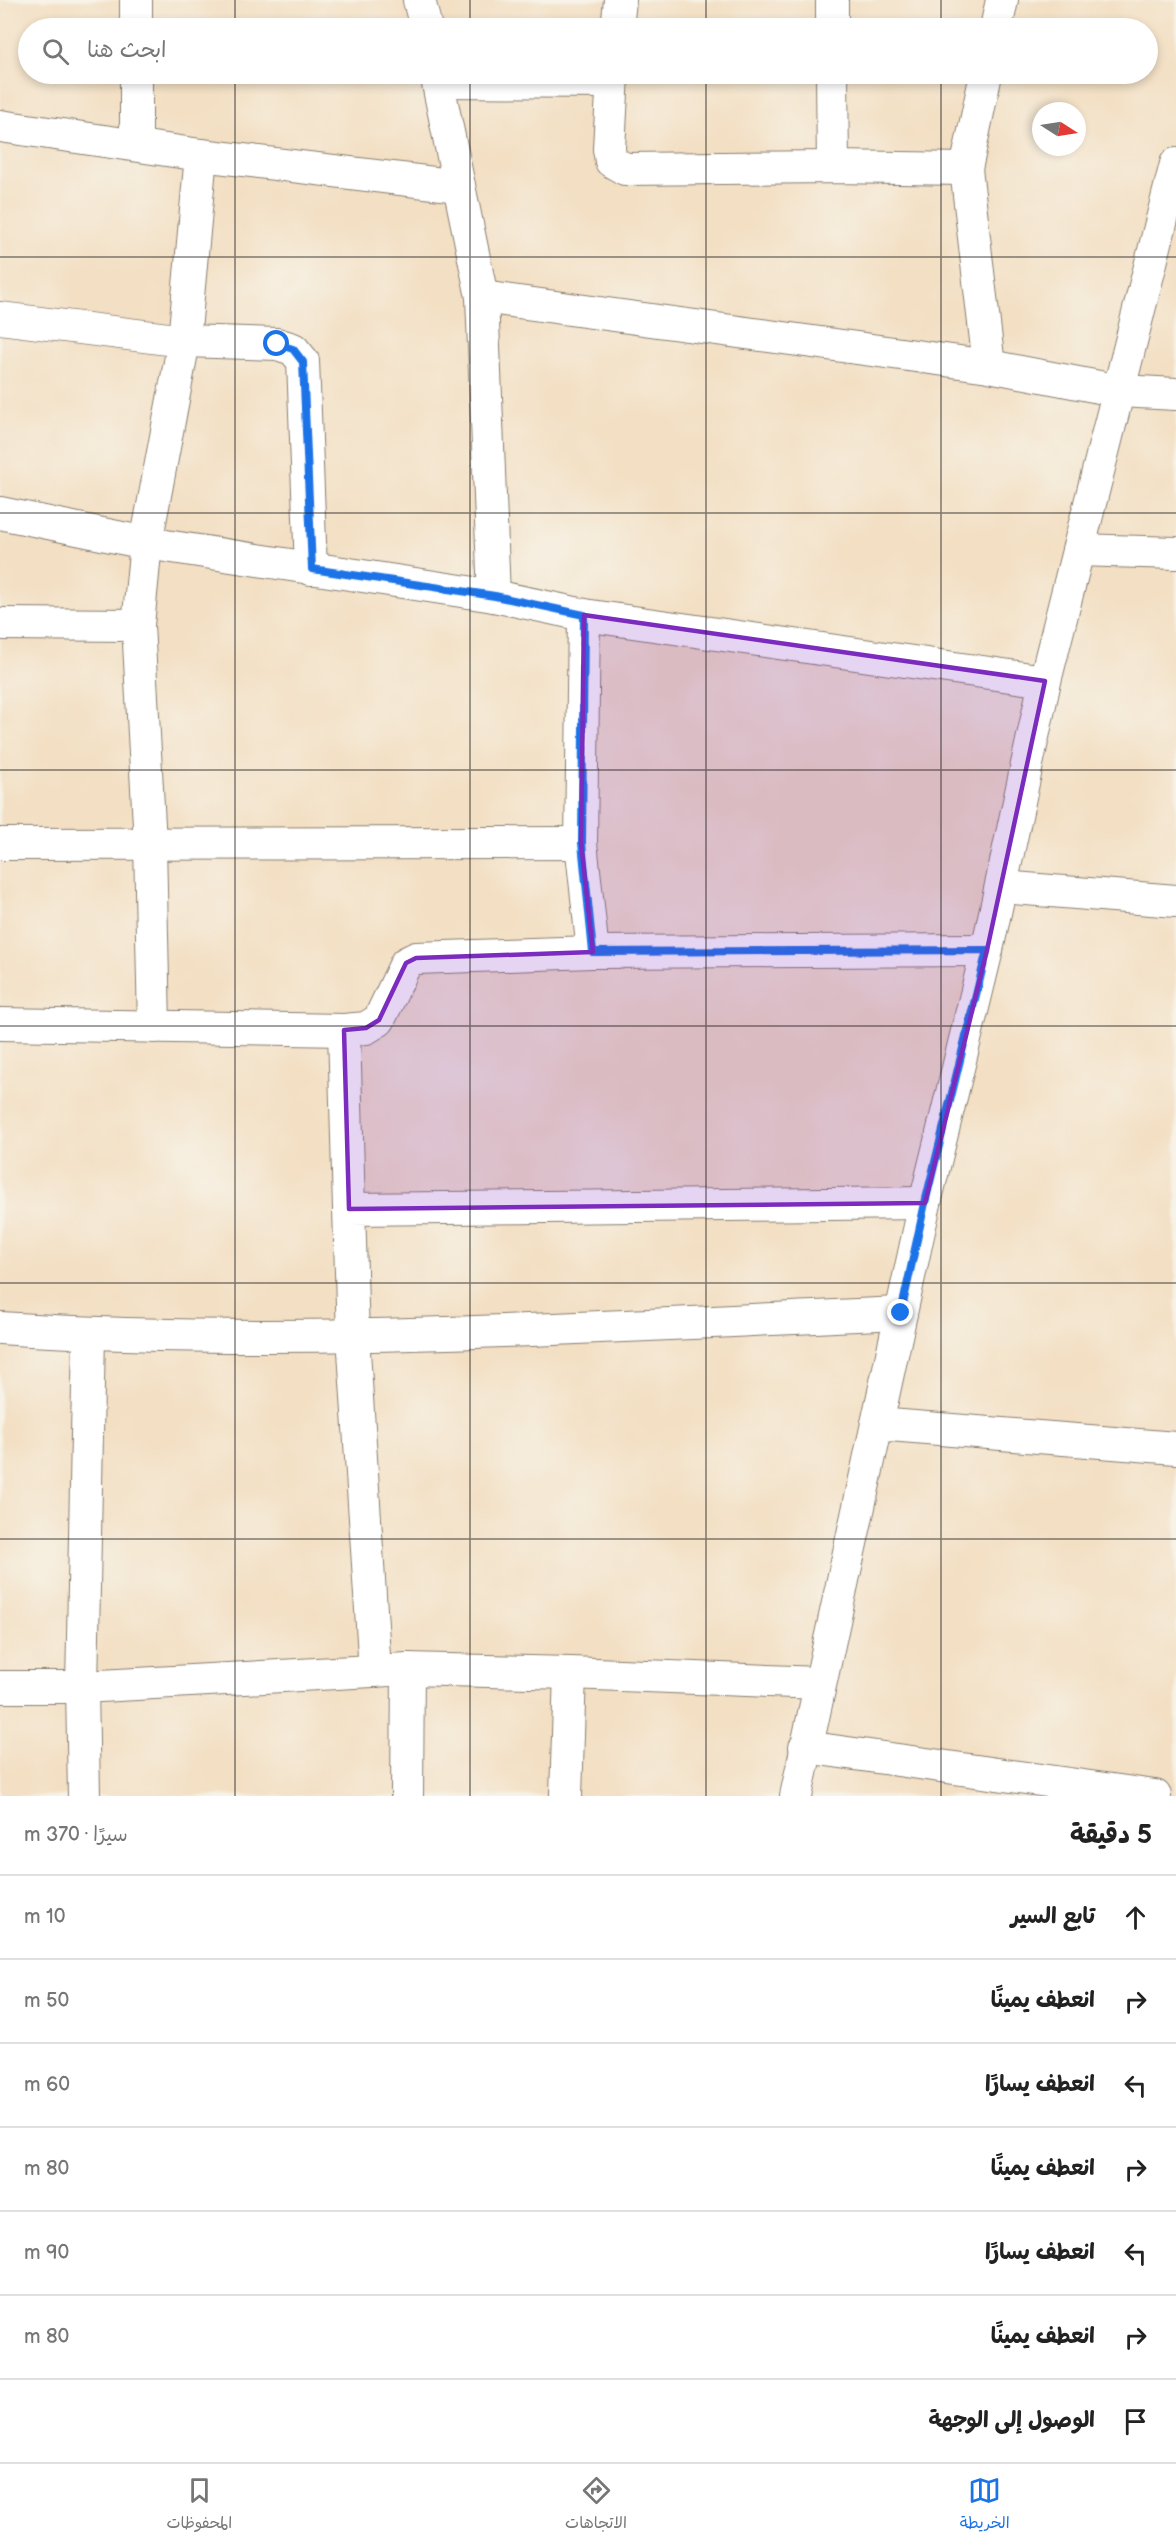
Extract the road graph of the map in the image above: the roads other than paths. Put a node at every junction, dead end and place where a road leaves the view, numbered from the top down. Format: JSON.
{"nodes":[{"id":1,"x":136,"y":0,"type":"edge"},
{"id":2,"x":419,"y":0,"type":"edge"},
{"id":3,"x":620,"y":0,"type":"edge"},
{"id":4,"x":832,"y":0,"type":"edge"},
{"id":5,"x":1002,"y":0,"type":"edge"},
{"id":6,"x":136,"y":18,"type":"edge"},
{"id":7,"x":424,"y":18,"type":"edge"},
{"id":8,"x":618,"y":18,"type":"edge"},
{"id":9,"x":832,"y":18,"type":"edge"},
{"id":10,"x":998,"y":18,"type":"edge"},
{"id":11,"x":136,"y":84,"type":"edge"},
{"id":12,"x":438,"y":84,"type":"edge"},
{"id":13,"x":612,"y":84,"type":"edge"},
{"id":14,"x":832,"y":84,"type":"edge"},
{"id":15,"x":984,"y":84,"type":"edge"},
{"id":16,"x":0,"y":126,"type":"edge"},
{"id":17,"x":136,"y":146,"type":"junction"},
{"id":18,"x":201,"y":155,"type":"junction"},
{"id":19,"x":1176,"y":164,"type":"edge"},
{"id":20,"x":833,"y":167,"type":"junction"},
{"id":21,"x":966,"y":169,"type":"junction"},
{"id":22,"x":459,"y":186,"type":"junction"},
{"id":23,"x":482,"y":297,"type":"junction"},
{"id":24,"x":0,"y":318,"type":"edge"},
{"id":25,"x":184,"y":341,"type":"junction"},
{"id":26,"x":989,"y":366,"type":"junction"},
{"id":27,"x":1120,"y":391,"type":"junction"},
{"id":28,"x":1176,"y":394,"type":"edge"},
{"id":29,"x":0,"y":513,"type":"edge"},
{"id":30,"x":146,"y":543,"type":"junction"},
{"id":31,"x":1078,"y":550,"type":"junction"},
{"id":32,"x":1176,"y":553,"type":"edge"},
{"id":33,"x":312,"y":569,"type":"junction"},
{"id":34,"x":495,"y":596,"type":"junction"},
{"id":35,"x":584,"y":615,"type":"junction"},
{"id":36,"x":0,"y":624,"type":"edge"},
{"id":37,"x":138,"y":625,"type":"junction"},
{"id":38,"x":1045,"y":681,"type":"junction"},
{"id":39,"x":150,"y":843,"type":"junction"},
{"id":40,"x":582,"y":843,"type":"junction"},
{"id":41,"x":0,"y":844,"type":"edge"},
{"id":42,"x":1001,"y":887,"type":"junction"},
{"id":43,"x":1176,"y":901,"type":"edge"},
{"id":44,"x":987,"y":950,"type":"junction"},
{"id":45,"x":593,"y":952,"type":"junction"},
{"id":46,"x":0,"y":1024,"type":"edge"},
{"id":47,"x":154,"y":1027,"type":"junction"},
{"id":48,"x":344,"y":1030,"type":"junction"},
{"id":49,"x":925,"y":1203,"type":"junction"},
{"id":50,"x":349,"y":1209,"type":"junction"},
{"id":51,"x":901,"y":1313,"type":"junction"},
{"id":52,"x":0,"y":1328,"type":"edge"},
{"id":53,"x":89,"y":1334,"type":"junction"},
{"id":54,"x":353,"y":1336,"type":"junction"},
{"id":55,"x":877,"y":1424,"type":"junction"},
{"id":56,"x":1176,"y":1448,"type":"edge"},
{"id":57,"x":408,"y":1669,"type":"junction"},
{"id":58,"x":375,"y":1671,"type":"junction"},
{"id":59,"x":570,"y":1673,"type":"junction"},
{"id":60,"x":819,"y":1683,"type":"junction"},
{"id":61,"x":0,"y":1687,"type":"edge"},
{"id":62,"x":82,"y":1687,"type":"junction"},
{"id":63,"x":805,"y":1747,"type":"junction"},
{"id":64,"x":84,"y":1796,"type":"edge"},
{"id":65,"x":407,"y":1796,"type":"edge"},
{"id":66,"x":566,"y":1796,"type":"edge"},
{"id":67,"x":796,"y":1796,"type":"edge"},
{"id":68,"x":1152,"y":1796,"type":"edge"}],
"edges":[{"from":1,"to":6,"type":"street"},
{"from":2,"to":7,"type":"street"},
{"from":3,"to":8,"type":"street"},
{"from":4,"to":9,"type":"street"},
{"from":5,"to":10,"type":"street"},
{"from":11,"to":17,"type":"street"},
{"from":12,"to":22,"type":"street"},
{"from":13,"to":20,"type":"street"},
{"from":14,"to":20,"type":"street"},
{"from":15,"to":21,"type":"street"},
{"from":16,"to":17,"type":"street"},
{"from":17,"to":18,"type":"street"},
{"from":18,"to":22,"type":"street"},
{"from":18,"to":25,"type":"street"},
{"from":19,"to":27,"type":"street"},
{"from":20,"to":21,"type":"street"},
{"from":21,"to":26,"type":"street"},
{"from":22,"to":23,"type":"street"},
{"from":23,"to":26,"type":"street"},
{"from":23,"to":34,"type":"street"},
{"from":24,"to":25,"type":"street"},
{"from":25,"to":30,"type":"street"},
{"from":25,"to":33,"type":"street"},
{"from":26,"to":27,"type":"street"},
{"from":27,"to":28,"type":"street"},
{"from":27,"to":31,"type":"street"},
{"from":29,"to":30,"type":"street"},
{"from":30,"to":33,"type":"street"},
{"from":30,"to":37,"type":"street"},
{"from":31,"to":32,"type":"street"},
{"from":31,"to":38,"type":"street"},
{"from":33,"to":34,"type":"street"},
{"from":34,"to":35,"type":"street"},
{"from":35,"to":38,"type":"street"},
{"from":35,"to":40,"type":"street"},
{"from":36,"to":37,"type":"street"},
{"from":37,"to":39,"type":"street"},
{"from":38,"to":42,"type":"street"},
{"from":39,"to":40,"type":"street"},
{"from":39,"to":41,"type":"street"},
{"from":39,"to":47,"type":"street"},
{"from":40,"to":45,"type":"street"},
{"from":42,"to":43,"type":"street"},
{"from":42,"to":44,"type":"street"},
{"from":44,"to":45,"type":"street"},
{"from":44,"to":49,"type":"street"},
{"from":45,"to":48,"type":"street"},
{"from":46,"to":47,"type":"street"},
{"from":47,"to":48,"type":"street"},
{"from":48,"to":50,"type":"street"},
{"from":49,"to":50,"type":"street"},
{"from":49,"to":51,"type":"street"},
{"from":50,"to":54,"type":"street"},
{"from":51,"to":54,"type":"street"},
{"from":51,"to":55,"type":"street"},
{"from":52,"to":53,"type":"street"},
{"from":53,"to":54,"type":"street"},
{"from":53,"to":62,"type":"street"},
{"from":54,"to":58,"type":"street"},
{"from":55,"to":56,"type":"street"},
{"from":55,"to":60,"type":"street"},
{"from":57,"to":58,"type":"street"},
{"from":57,"to":59,"type":"street"},
{"from":57,"to":65,"type":"street"},
{"from":58,"to":62,"type":"street"},
{"from":59,"to":60,"type":"street"},
{"from":59,"to":66,"type":"street"},
{"from":60,"to":63,"type":"street"},
{"from":61,"to":62,"type":"street"},
{"from":62,"to":64,"type":"street"},
{"from":63,"to":67,"type":"street"},
{"from":63,"to":68,"type":"street"}]}
